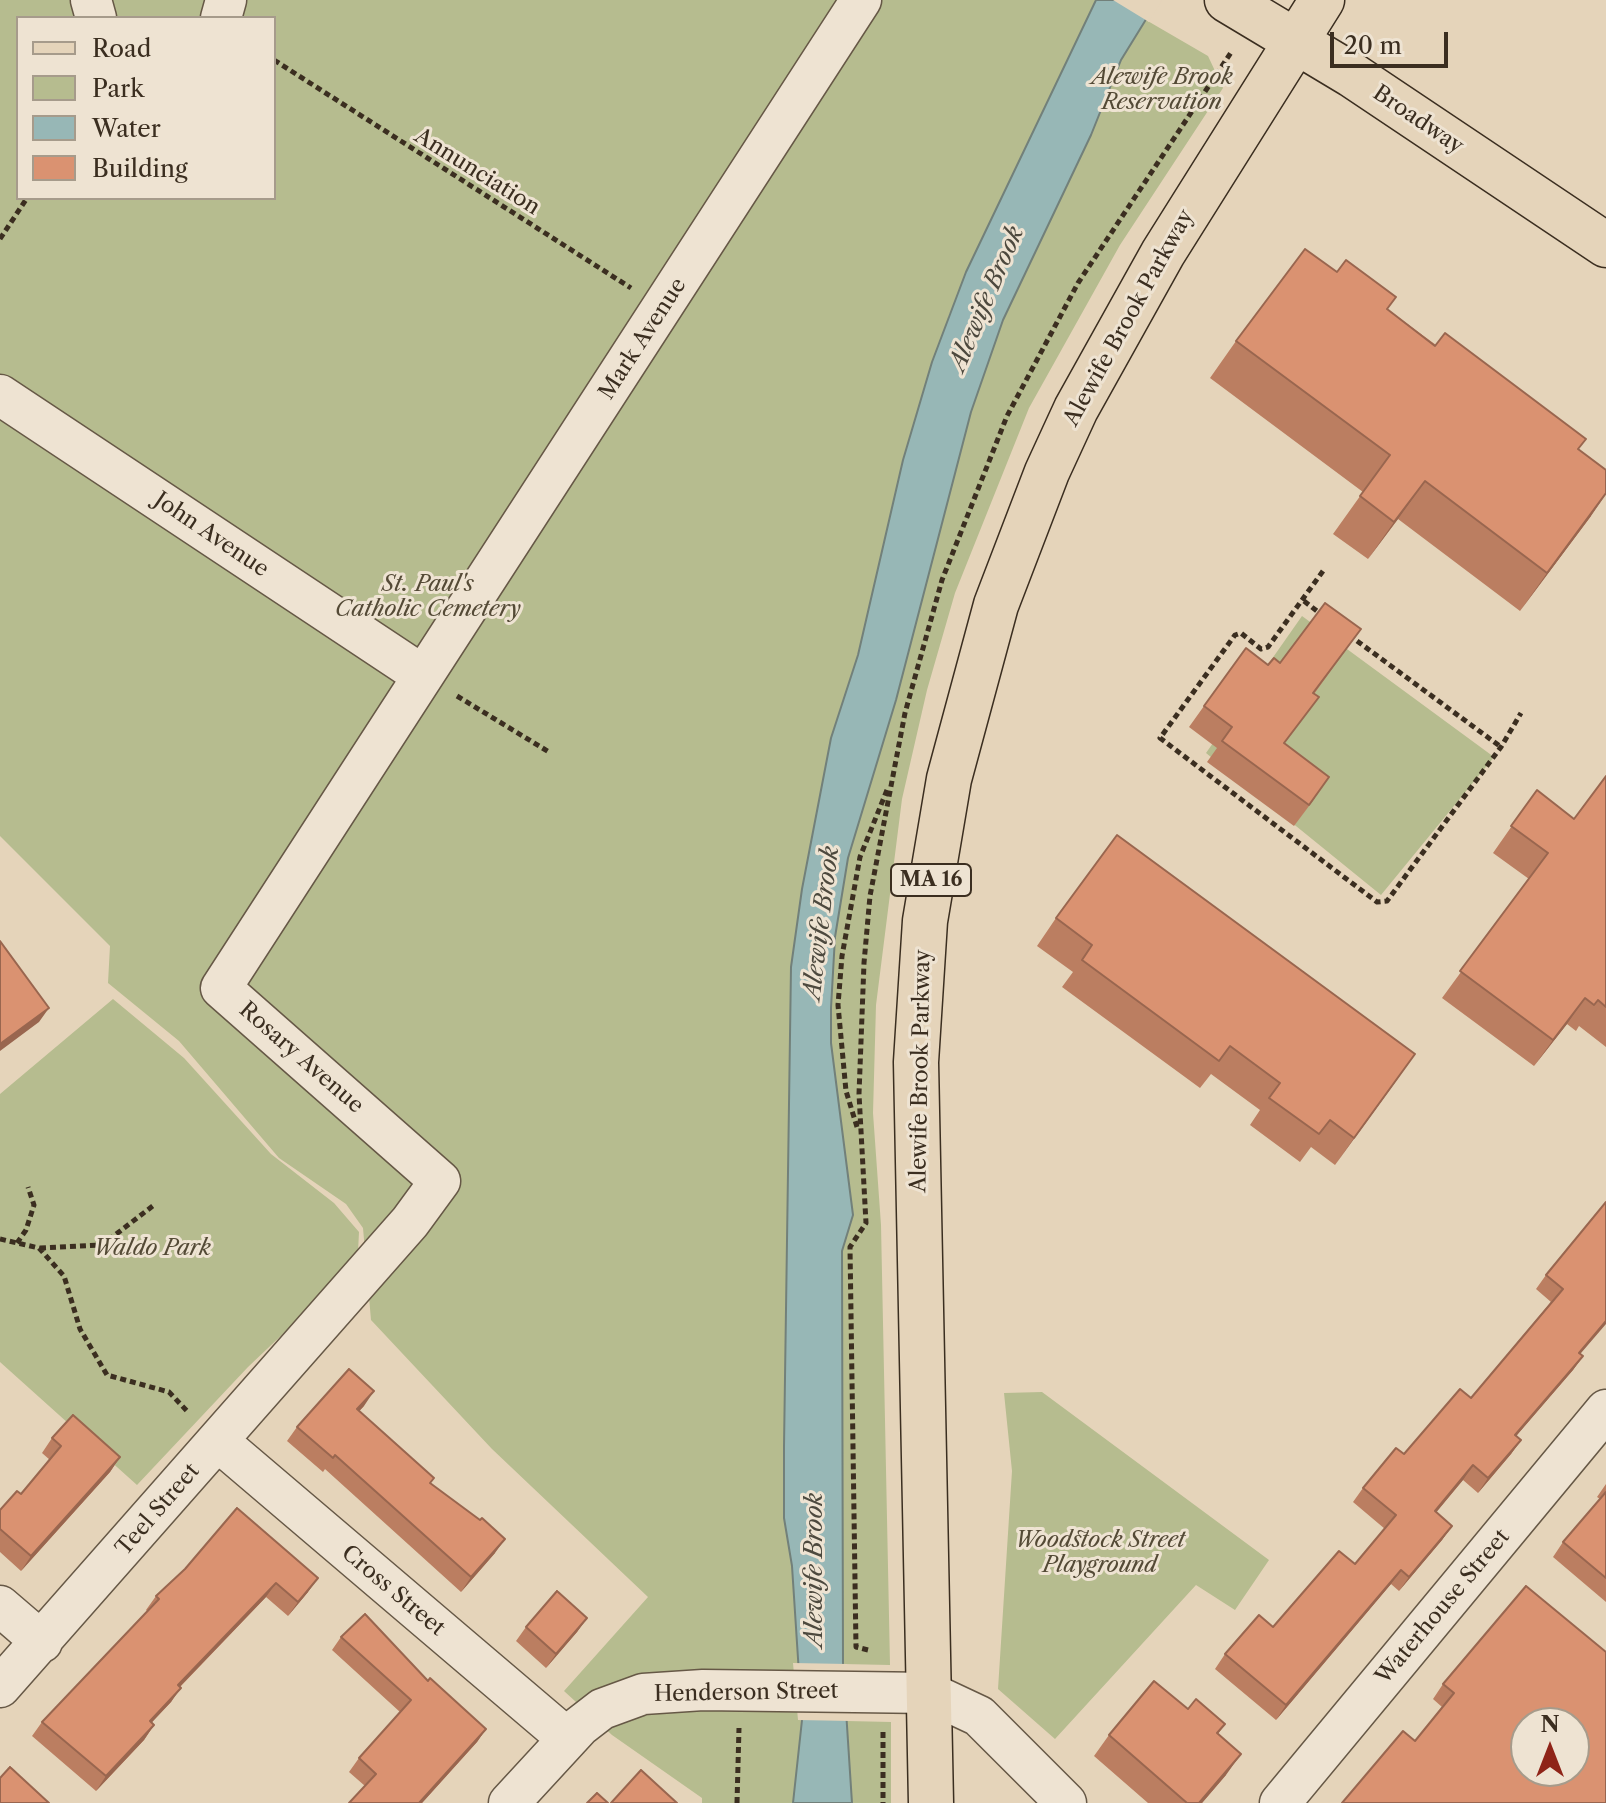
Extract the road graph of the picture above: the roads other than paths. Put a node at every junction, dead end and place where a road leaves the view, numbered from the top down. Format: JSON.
{"nodes":[{"id":1,"x":861,"y":0,"type":"edge"},
{"id":2,"x":1227,"y":0,"type":"edge"},
{"id":3,"x":1322,"y":0,"type":"edge"},
{"id":4,"x":1295,"y":40,"type":"junction"},
{"id":5,"x":1606,"y":245,"type":"edge"},
{"id":6,"x":0,"y":395,"type":"edge"},
{"id":7,"x":422,"y":675,"type":"junction"},
{"id":8,"x":314,"y":1332,"type":"joint"},
{"id":9,"x":1606,"y":1410,"type":"edge"},
{"id":10,"x":219,"y":1442,"type":"junction"},
{"id":11,"x":0,"y":1606,"type":"edge"},
{"id":12,"x":42,"y":1642,"type":"junction"},
{"id":13,"x":0,"y":1687,"type":"edge"},
{"id":14,"x":930,"y":1693,"type":"junction"},
{"id":15,"x":568,"y":1739,"type":"junction"},
{"id":16,"x":509,"y":1803,"type":"edge"},
{"id":17,"x":931,"y":1803,"type":"edge"},
{"id":18,"x":1066,"y":1803,"type":"edge"},
{"id":19,"x":1280,"y":1803,"type":"edge"}],
"edges":[{"from":1,"to":7,"type":"street","name":"Mark Avenue"},
{"from":2,"to":4,"type":"main road","name":"Broadway"},
{"from":3,"to":4,"type":"main road","name":"Alewife Brook Parkway","number":"MA 16"},
{"from":4,"to":5,"type":"main road","name":"Broadway"},
{"from":4,"to":14,"type":"main road","name":"Alewife Brook Parkway","number":"MA 16"},
{"from":6,"to":7,"type":"street","name":"John Avenue"},
{"from":7,"to":8,"type":"street","name":"Rosary Avenue"},
{"from":8,"to":10,"type":"street","name":"Teel Street"},
{"from":9,"to":19,"type":"street","name":"Waterhouse Street"},
{"from":10,"to":12,"type":"street","name":"Teel Street"},
{"from":10,"to":15,"type":"street","name":"Cross Street"},
{"from":11,"to":12,"type":"street"},
{"from":12,"to":13,"type":"street","name":"Teel Street"},
{"from":14,"to":15,"type":"street","name":"Henderson Street"},
{"from":14,"to":17,"type":"main road","name":"Alewife Brook Parkway","number":"MA 16"},
{"from":14,"to":18,"type":"street"},
{"from":15,"to":16,"type":"street","name":"Henderson Street"}]}
